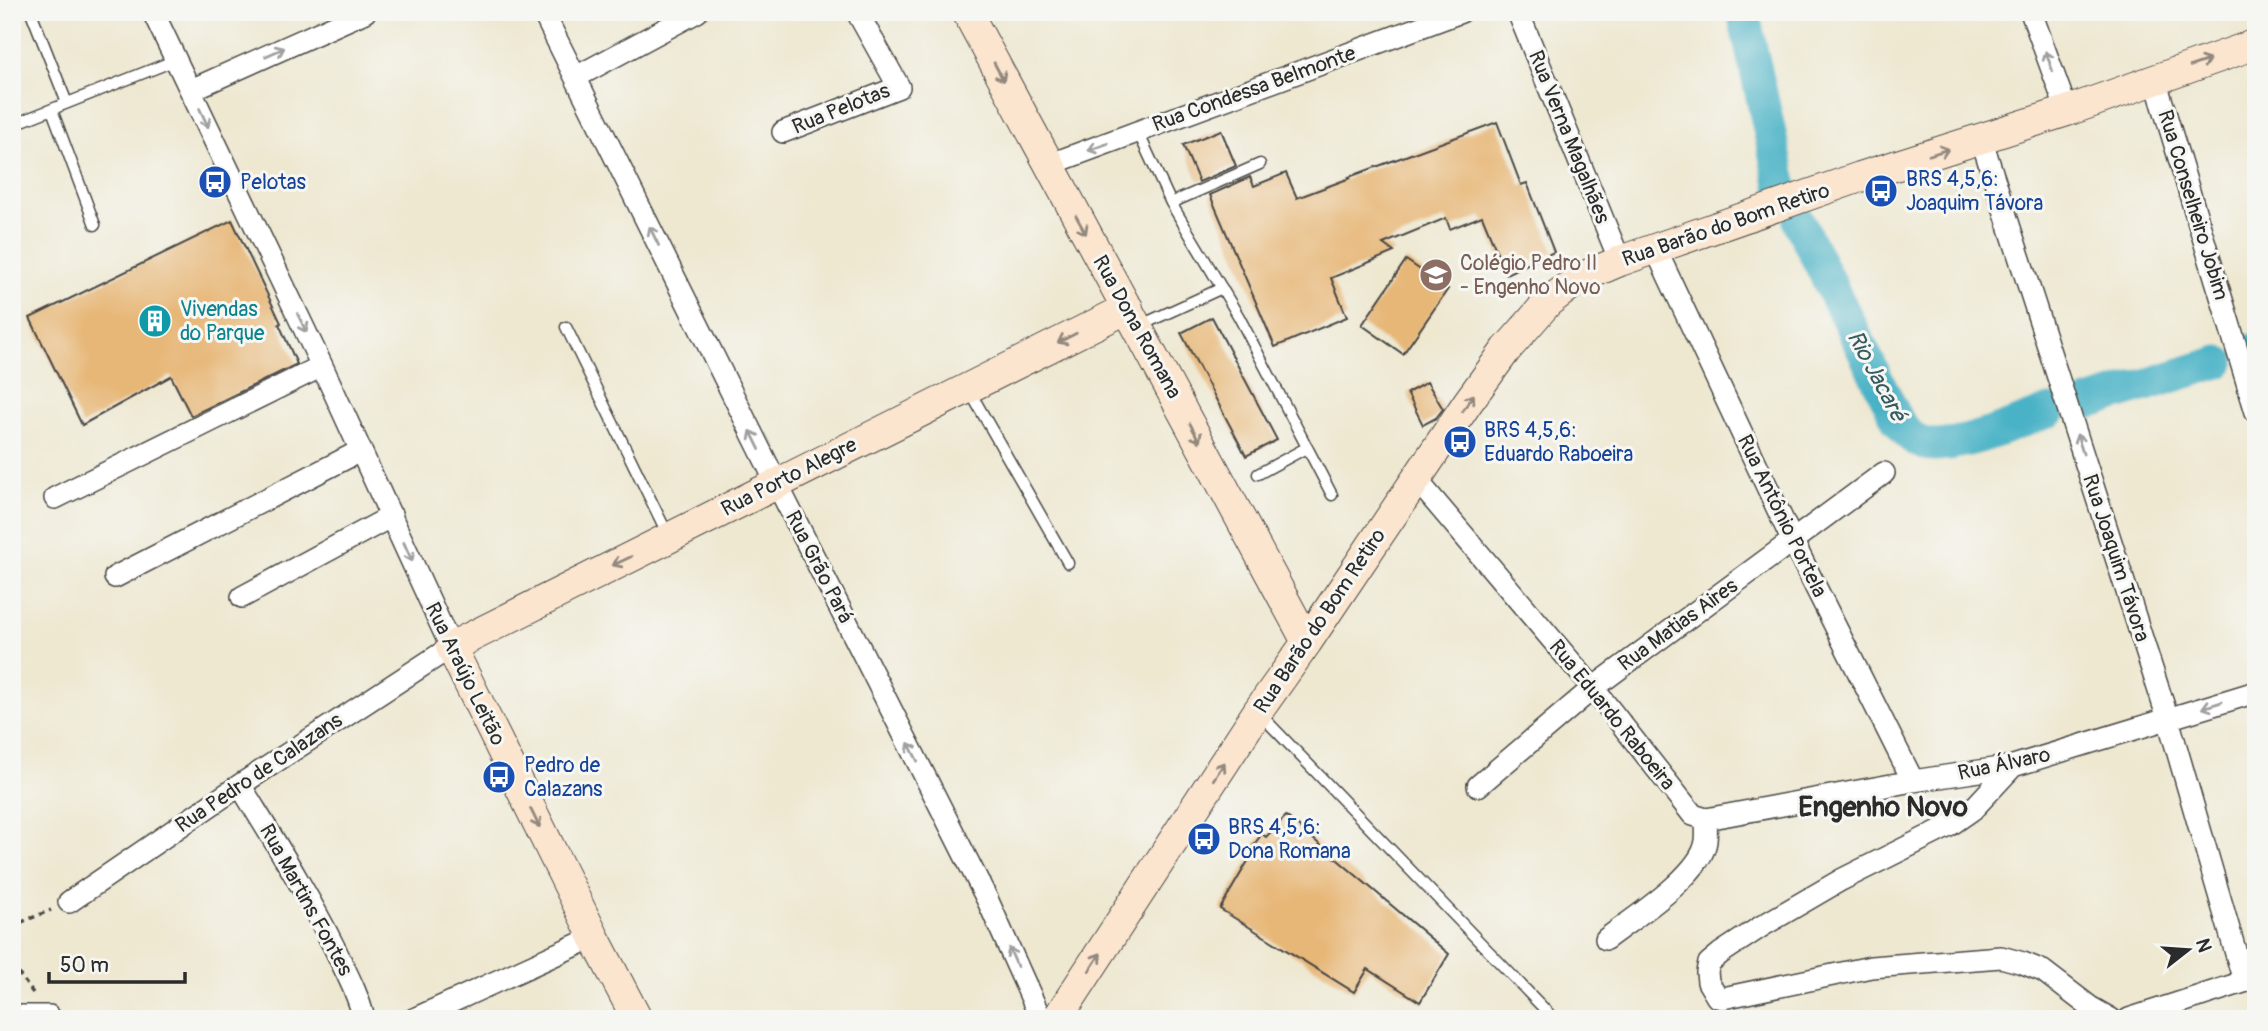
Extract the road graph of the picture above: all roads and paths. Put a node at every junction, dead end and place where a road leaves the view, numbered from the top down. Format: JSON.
{"nodes":[{"id":1,"x":31,"y":12,"type":"edge"},
{"id":2,"x":153,"y":12,"type":"edge"},
{"id":3,"x":365,"y":12,"type":"edge"},
{"id":4,"x":543,"y":12,"type":"edge"},
{"id":5,"x":697,"y":12,"type":"edge"},
{"id":6,"x":857,"y":12,"type":"edge"},
{"id":7,"x":967,"y":12,"type":"edge"},
{"id":8,"x":1461,"y":12,"type":"edge"},
{"id":9,"x":1518,"y":12,"type":"edge"},
{"id":10,"x":2031,"y":12,"type":"edge"},
{"id":11,"x":2256,"y":44,"type":"edge"},
{"id":12,"x":176,"y":60,"type":"junction"},
{"id":13,"x":576,"y":77,"type":"junction"},
{"id":14,"x":2155,"y":79,"type":"junction"},
{"id":15,"x":191,"y":90,"type":"junction"},
{"id":16,"x":67,"y":103,"type":"junction"},
{"id":17,"x":52,"y":110,"type":"junction"},
{"id":18,"x":2067,"y":111,"type":"junction"},
{"id":19,"x":12,"y":125,"type":"edge"},
{"id":20,"x":783,"y":132,"type":"dead end"},
{"id":21,"x":1138,"y":132,"type":"junction"},
{"id":22,"x":1981,"y":138,"type":"junction"},
{"id":23,"x":1260,"y":164,"type":"dead end"},
{"id":24,"x":1048,"y":165,"type":"junction"},
{"id":25,"x":1171,"y":203,"type":"junction"},
{"id":26,"x":94,"y":225,"type":"dead end"},
{"id":27,"x":1656,"y":250,"type":"junction"},
{"id":28,"x":1620,"y":261,"type":"junction"},
{"id":29,"x":1222,"y":288,"type":"junction"},
{"id":30,"x":1133,"y":317,"type":"junction"},
{"id":31,"x":566,"y":327,"type":"dead end"},
{"id":32,"x":322,"y":366,"type":"junction"},
{"id":33,"x":968,"y":388,"type":"junction"},
{"id":34,"x":2256,"y":412,"type":"edge"},
{"id":35,"x":1306,"y":448,"type":"junction"},
{"id":36,"x":360,"y":451,"type":"junction"},
{"id":37,"x":1884,"y":473,"type":"dead end"},
{"id":38,"x":1258,"y":474,"type":"dead end"},
{"id":39,"x":1416,"y":479,"type":"junction"},
{"id":40,"x":777,"y":484,"type":"junction"},
{"id":41,"x":1332,"y":495,"type":"dead end"},
{"id":42,"x":55,"y":498,"type":"dead end"},
{"id":43,"x":391,"y":516,"type":"junction"},
{"id":44,"x":669,"y":537,"type":"junction"},
{"id":45,"x":1792,"y":541,"type":"junction"},
{"id":46,"x":1068,"y":563,"type":"dead end"},
{"id":47,"x":115,"y":577,"type":"dead end"},
{"id":48,"x":242,"y":597,"type":"dead end"},
{"id":49,"x":1307,"y":642,"type":"junction"},
{"id":50,"x":451,"y":647,"type":"junction"},
{"id":51,"x":1592,"y":688,"type":"junction"},
{"id":52,"x":2256,"y":692,"type":"edge"},
{"id":53,"x":1258,"y":711,"type":"junction"},
{"id":54,"x":2168,"y":719,"type":"junction"},
{"id":55,"x":2013,"y":766,"type":"junction"},
{"id":56,"x":1913,"y":781,"type":"junction"},
{"id":57,"x":240,"y":785,"type":"junction"},
{"id":58,"x":1478,"y":786,"type":"dead end"},
{"id":59,"x":1706,"y":819,"type":"junction"},
{"id":60,"x":69,"y":902,"type":"joint"},
{"id":61,"x":12,"y":926,"type":"edge"},
{"id":62,"x":594,"y":937,"type":"junction"},
{"id":63,"x":1606,"y":939,"type":"dead end"},
{"id":64,"x":12,"y":965,"type":"edge"},
{"id":65,"x":2250,"y":979,"type":"edge"},
{"id":66,"x":12,"y":1016,"type":"edge"},
{"id":67,"x":50,"y":1017,"type":"edge"},
{"id":68,"x":364,"y":1019,"type":"edge"},
{"id":69,"x":414,"y":1019,"type":"edge"},
{"id":70,"x":637,"y":1019,"type":"edge"},
{"id":71,"x":1041,"y":1019,"type":"edge"},
{"id":72,"x":1058,"y":1019,"type":"edge"},
{"id":73,"x":1554,"y":1019,"type":"edge"},
{"id":74,"x":2111,"y":1019,"type":"edge"},
{"id":75,"x":2129,"y":1019,"type":"edge"}],
"edges":[{"from":1,"to":16,"type":"lane"},
{"from":2,"to":12,"type":"street","name":"Rua Araújo Leitão"},
{"from":15,"to":3,"type":"street","one_way":true},
{"from":4,"to":13,"type":"street","name":"Rua Grão Pará"},
{"from":5,"to":13,"type":"street"},
{"from":6,"to":20,"type":"street","name":"Rua Pelotas"},
{"from":7,"to":24,"type":"street","name":"Rua Dona Romana","one_way":true},
{"from":8,"to":21,"type":"street","name":"Rua Condessa Belmonte"},
{"from":9,"to":28,"type":"street","name":"Rua Verna Magalhães"},
{"from":18,"to":10,"type":"street","one_way":true},
{"from":14,"to":11,"type":"street","name":"Rua Barão do Bom Retiro","one_way":true},
{"from":12,"to":15,"type":"street","name":"Rua Araújo Leitão"},
{"from":12,"to":16,"type":"lane"},
{"from":40,"to":13,"type":"street","name":"Rua Grão Pará","one_way":true},
{"from":14,"to":18,"type":"street","name":"Rua Barão do Bom Retiro"},
{"from":14,"to":34,"type":"street","name":"Rua Conselheiro Jobim"},
{"from":15,"to":32,"type":"street","name":"Rua Araújo Leitão","one_way":true},
{"from":16,"to":17,"type":"lane"},
{"from":17,"to":19,"type":"lane"},
{"from":17,"to":26,"type":"lane"},
{"from":18,"to":22,"type":"street","name":"Rua Barão do Bom Retiro"},
{"from":21,"to":24,"type":"street","name":"Rua Condessa Belmonte","one_way":true},
{"from":21,"to":25,"type":"lane"},
{"from":27,"to":22,"type":"street","name":"Rua Barão do Bom Retiro","one_way":true},
{"from":54,"to":22,"type":"street","name":"Rua Joaquim Távora","one_way":true},
{"from":23,"to":25,"type":"lane"},
{"from":24,"to":30,"type":"street","name":"Rua Dona Romana","one_way":true},
{"from":25,"to":29,"type":"lane"},
{"from":27,"to":28,"type":"street","name":"Rua Barão do Bom Retiro"},
{"from":27,"to":45,"type":"street","name":"Rua Antônio Portela"},
{"from":39,"to":28,"type":"street","name":"Rua Barão do Bom Retiro","one_way":true},
{"from":29,"to":30,"type":"lane"},
{"from":29,"to":35,"type":"lane"},
{"from":30,"to":33,"type":"street","name":"Rua Porto Alegre","one_way":true},
{"from":30,"to":49,"type":"street","name":"Rua Dona Romana","one_way":true},
{"from":31,"to":44,"type":"lane"},
{"from":32,"to":36,"type":"street","name":"Rua Araújo Leitão"},
{"from":32,"to":42,"type":"street"},
{"from":33,"to":40,"type":"street","name":"Rua Porto Alegre"},
{"from":33,"to":46,"type":"lane"},
{"from":35,"to":38,"type":"lane"},
{"from":35,"to":41,"type":"lane"},
{"from":36,"to":43,"type":"street","name":"Rua Araújo Leitão"},
{"from":36,"to":47,"type":"street"},
{"from":37,"to":45,"type":"street","name":"Rua Matias Aires"},
{"from":39,"to":49,"type":"street","name":"Rua Barão do Bom Retiro"},
{"from":39,"to":51,"type":"street","name":"Rua Eduardo Raboeira"},
{"from":40,"to":44,"type":"street","name":"Rua Porto Alegre"},
{"from":71,"to":40,"type":"street","name":"Rua Grão Pará","one_way":true},
{"from":43,"to":48,"type":"street"},
{"from":43,"to":50,"type":"street","name":"Rua Araújo Leitão","one_way":true},
{"from":44,"to":50,"type":"street","name":"Rua Porto Alegre","one_way":true},
{"from":45,"to":51,"type":"street","name":"Rua Matias Aires"},
{"from":45,"to":56,"type":"street","name":"Rua Antônio Portela"},
{"from":49,"to":53,"type":"street","name":"Rua Barão do Bom Retiro"},
{"from":50,"to":57,"type":"street","name":"Rua Pedro de Calazans"},
{"from":50,"to":62,"type":"street","name":"Rua Araújo Leitão","one_way":true},
{"from":51,"to":58,"type":"street","name":"Rua Matias Aires"},
{"from":51,"to":59,"type":"street","name":"Rua Eduardo Raboeira"},
{"from":52,"to":54,"type":"street","name":"Rua Álvaro","one_way":true},
{"from":72,"to":53,"type":"street","name":"Rua Barão do Bom Retiro","one_way":true},
{"from":53,"to":73,"type":"lane"},
{"from":54,"to":55,"type":"street","name":"Rua Álvaro"},
{"from":54,"to":65,"type":"street","name":"Rua Joaquim Távora"},
{"from":55,"to":56,"type":"street","name":"Rua Álvaro"},
{"from":55,"to":74,"type":"street"},
{"from":56,"to":59,"type":"street","name":"Rua Álvaro"},
{"from":57,"to":60,"type":"street","name":"Rua Pedro de Calazans"},
{"from":57,"to":68,"type":"street","name":"Rua Martins Fontes"},
{"from":59,"to":63,"type":"street"},
{"from":60,"to":61,"type":"path"},
{"from":62,"to":69,"type":"street"},
{"from":62,"to":70,"type":"street","name":"Rua Araújo Leitão"},
{"from":64,"to":67,"type":"path"},
{"from":65,"to":75,"type":"street"},
{"from":66,"to":67,"type":"street"}]}
